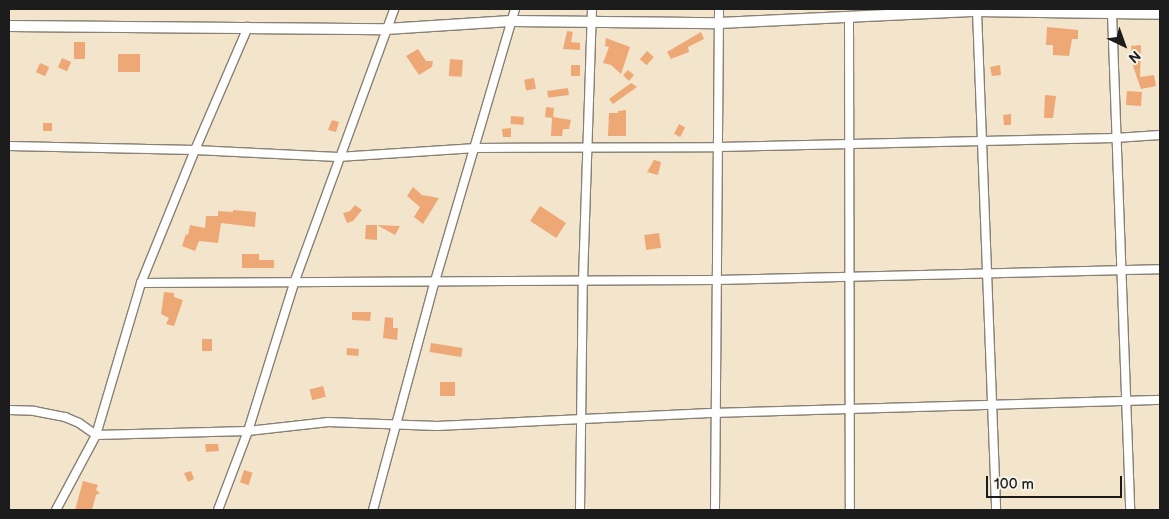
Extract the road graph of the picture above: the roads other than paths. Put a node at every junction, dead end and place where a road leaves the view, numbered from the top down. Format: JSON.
{"nodes":[{"id":1,"x":394,"y":9,"type":"edge"},
{"id":2,"x":515,"y":9,"type":"edge"},
{"id":3,"x":592,"y":9,"type":"edge"},
{"id":4,"x":719,"y":9,"type":"edge"},
{"id":5,"x":977,"y":11,"type":"junction"},
{"id":6,"x":1112,"y":13,"type":"junction"},
{"id":7,"x":1160,"y":14,"type":"edge"},
{"id":8,"x":848,"y":17,"type":"junction"},
{"id":9,"x":511,"y":21,"type":"junction"},
{"id":10,"x":591,"y":22,"type":"junction"},
{"id":11,"x":720,"y":23,"type":"junction"},
{"id":12,"x":9,"y":26,"type":"edge"},
{"id":13,"x":248,"y":27,"type":"junction"},
{"id":14,"x":386,"y":30,"type":"junction"},
{"id":15,"x":1160,"y":135,"type":"edge"},
{"id":16,"x":1115,"y":138,"type":"junction"},
{"id":17,"x":983,"y":140,"type":"junction"},
{"id":18,"x":849,"y":143,"type":"junction"},
{"id":19,"x":9,"y":146,"type":"edge"},
{"id":20,"x":719,"y":147,"type":"junction"},
{"id":21,"x":476,"y":148,"type":"junction"},
{"id":22,"x":588,"y":149,"type":"junction"},
{"id":23,"x":195,"y":150,"type":"junction"},
{"id":24,"x":338,"y":157,"type":"junction"},
{"id":25,"x":1160,"y":268,"type":"edge"},
{"id":26,"x":1121,"y":270,"type":"junction"},
{"id":27,"x":988,"y":273,"type":"junction"},
{"id":28,"x":850,"y":276,"type":"junction"},
{"id":29,"x":583,"y":280,"type":"junction"},
{"id":30,"x":717,"y":280,"type":"junction"},
{"id":31,"x":435,"y":281,"type":"junction"},
{"id":32,"x":294,"y":283,"type":"junction"},
{"id":33,"x":140,"y":284,"type":"junction"},
{"id":34,"x":1126,"y":399,"type":"junction"},
{"id":35,"x":1160,"y":400,"type":"edge"},
{"id":36,"x":993,"y":404,"type":"junction"},
{"id":37,"x":9,"y":410,"type":"edge"},
{"id":38,"x":850,"y":410,"type":"junction"},
{"id":39,"x":716,"y":414,"type":"junction"},
{"id":40,"x":582,"y":419,"type":"junction"},
{"id":41,"x":397,"y":424,"type":"junction"},
{"id":42,"x":248,"y":431,"type":"junction"},
{"id":43,"x":96,"y":435,"type":"junction"},
{"id":44,"x":56,"y":510,"type":"edge"},
{"id":45,"x":218,"y":510,"type":"edge"},
{"id":46,"x":373,"y":510,"type":"edge"},
{"id":47,"x":580,"y":510,"type":"edge"},
{"id":48,"x":715,"y":510,"type":"edge"},
{"id":49,"x":850,"y":510,"type":"edge"},
{"id":50,"x":996,"y":510,"type":"edge"},
{"id":51,"x":1130,"y":510,"type":"edge"}],
"edges":[{"from":1,"to":14,"type":"street"},
{"from":2,"to":9,"type":"street"},
{"from":3,"to":10,"type":"street"},
{"from":4,"to":11,"type":"street"},
{"from":5,"to":6,"type":"street"},
{"from":5,"to":8,"type":"street"},
{"from":5,"to":17,"type":"street"},
{"from":6,"to":7,"type":"street"},
{"from":6,"to":16,"type":"street"},
{"from":8,"to":11,"type":"street"},
{"from":8,"to":18,"type":"street"},
{"from":9,"to":10,"type":"street"},
{"from":9,"to":14,"type":"street"},
{"from":9,"to":21,"type":"street"},
{"from":10,"to":11,"type":"street"},
{"from":10,"to":22,"type":"street"},
{"from":11,"to":20,"type":"street"},
{"from":12,"to":13,"type":"street"},
{"from":13,"to":14,"type":"street"},
{"from":13,"to":23,"type":"street"},
{"from":14,"to":24,"type":"street"},
{"from":15,"to":16,"type":"street"},
{"from":16,"to":17,"type":"street"},
{"from":16,"to":26,"type":"street"},
{"from":17,"to":18,"type":"street"},
{"from":17,"to":27,"type":"street"},
{"from":18,"to":20,"type":"street"},
{"from":18,"to":28,"type":"street"},
{"from":19,"to":23,"type":"street"},
{"from":20,"to":22,"type":"street"},
{"from":20,"to":30,"type":"street"},
{"from":21,"to":22,"type":"street"},
{"from":21,"to":24,"type":"street"},
{"from":21,"to":31,"type":"street"},
{"from":22,"to":29,"type":"street"},
{"from":23,"to":24,"type":"street"},
{"from":23,"to":33,"type":"street"},
{"from":24,"to":32,"type":"street"},
{"from":25,"to":26,"type":"street"},
{"from":26,"to":27,"type":"street"},
{"from":26,"to":34,"type":"street"},
{"from":27,"to":28,"type":"street"},
{"from":27,"to":36,"type":"street"},
{"from":28,"to":30,"type":"street"},
{"from":28,"to":38,"type":"street"},
{"from":29,"to":30,"type":"street"},
{"from":29,"to":31,"type":"street"},
{"from":29,"to":40,"type":"street"},
{"from":30,"to":39,"type":"street"},
{"from":31,"to":32,"type":"street"},
{"from":31,"to":41,"type":"street"},
{"from":32,"to":33,"type":"street"},
{"from":32,"to":42,"type":"street"},
{"from":33,"to":43,"type":"street"},
{"from":34,"to":35,"type":"street"},
{"from":34,"to":36,"type":"street"},
{"from":34,"to":51,"type":"street"},
{"from":36,"to":38,"type":"street"},
{"from":36,"to":50,"type":"street"},
{"from":37,"to":43,"type":"street"},
{"from":38,"to":39,"type":"street"},
{"from":38,"to":49,"type":"street"},
{"from":39,"to":40,"type":"street"},
{"from":39,"to":48,"type":"street"},
{"from":40,"to":41,"type":"street"},
{"from":40,"to":47,"type":"street"},
{"from":41,"to":42,"type":"street"},
{"from":41,"to":46,"type":"street"},
{"from":42,"to":43,"type":"street"},
{"from":42,"to":45,"type":"street"},
{"from":43,"to":44,"type":"street"}]}
